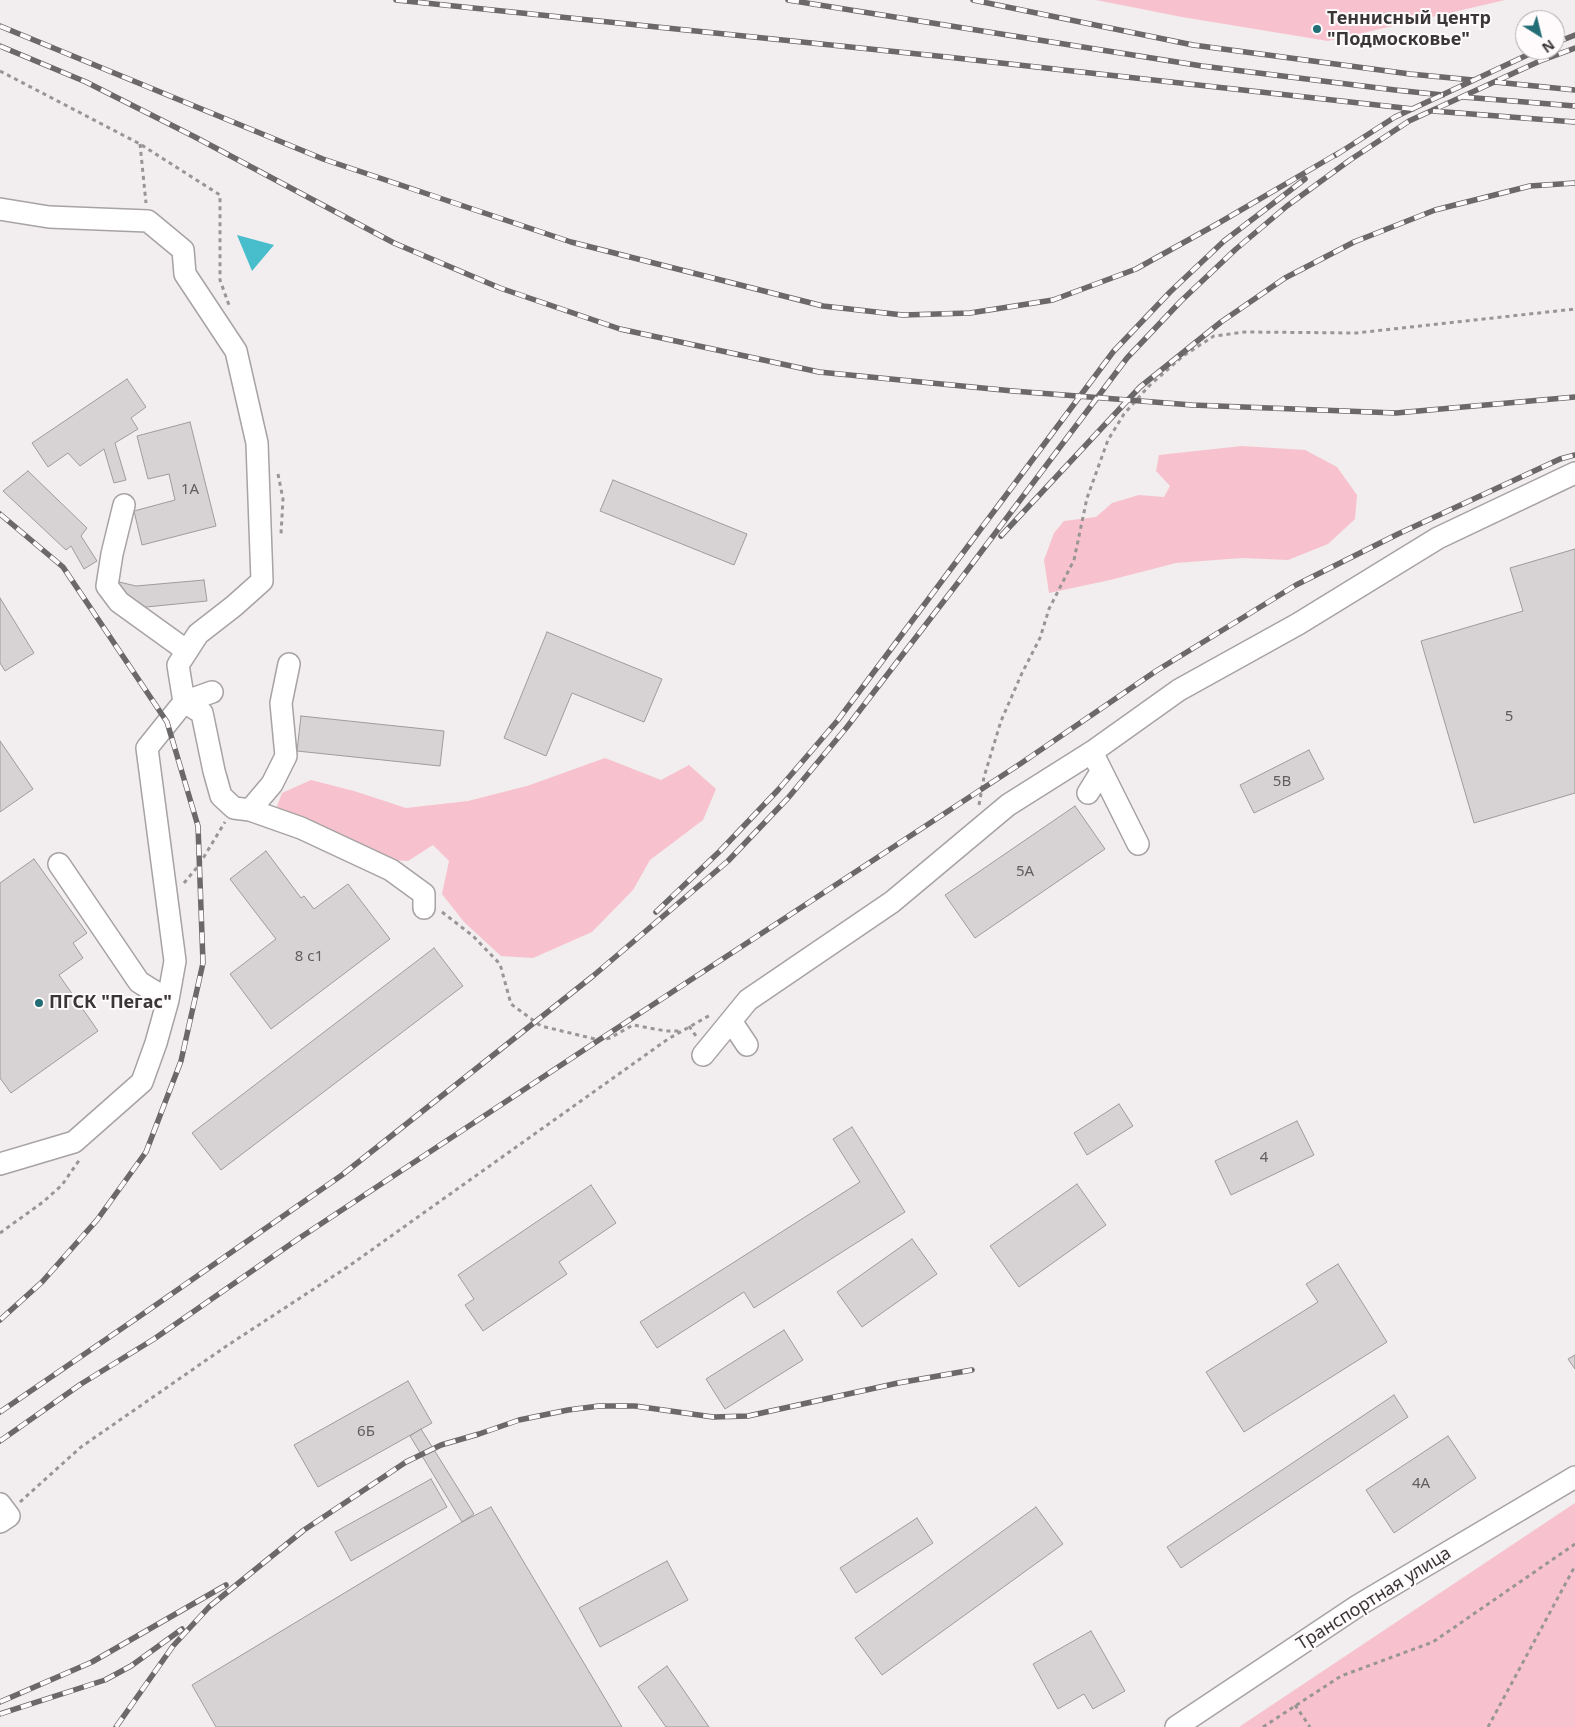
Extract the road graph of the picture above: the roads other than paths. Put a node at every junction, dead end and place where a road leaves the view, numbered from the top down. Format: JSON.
{"nodes":[{"id":1,"x":0,"y":209,"type":"edge"},
{"id":2,"x":1575,"y":473,"type":"edge"},
{"id":3,"x":124,"y":505,"type":"dead end"},
{"id":4,"x":187,"y":651,"type":"junction"},
{"id":5,"x":290,"y":664,"type":"dead end"},
{"id":6,"x":212,"y":692,"type":"dead end"},
{"id":7,"x":184,"y":702,"type":"junction"},
{"id":8,"x":1092,"y":752,"type":"junction"},
{"id":9,"x":1101,"y":772,"type":"junction"},
{"id":10,"x":1088,"y":793,"type":"dead end"},
{"id":11,"x":242,"y":809,"type":"junction"},
{"id":12,"x":1138,"y":844,"type":"dead end"},
{"id":13,"x":59,"y":864,"type":"dead end"},
{"id":14,"x":424,"y":901,"type":"road end"},
{"id":15,"x":168,"y":1000,"type":"junction"},
{"id":16,"x":725,"y":1015,"type":"junction"},
{"id":17,"x":747,"y":1045,"type":"dead end"},
{"id":18,"x":703,"y":1055,"type":"dead end"},
{"id":19,"x":0,"y":1164,"type":"edge"},
{"id":20,"x":1575,"y":1477,"type":"edge"},
{"id":21,"x":1176,"y":1727,"type":"edge"}],
"edges":[{"from":1,"to":4,"type":"street"},
{"from":2,"to":8,"type":"street"},
{"from":3,"to":4,"type":"street"},
{"from":4,"to":7,"type":"street"},
{"from":5,"to":11,"type":"street"},
{"from":6,"to":7,"type":"street"},
{"from":7,"to":11,"type":"street"},
{"from":7,"to":15,"type":"street"},
{"from":8,"to":9,"type":"street"},
{"from":8,"to":16,"type":"street"},
{"from":9,"to":10,"type":"street"},
{"from":9,"to":12,"type":"street"},
{"from":11,"to":14,"type":"street"},
{"from":13,"to":15,"type":"street"},
{"from":15,"to":19,"type":"street"},
{"from":16,"to":17,"type":"street"},
{"from":16,"to":18,"type":"street"},
{"from":20,"to":21,"type":"street","name":"Транспортная улица"}]}
